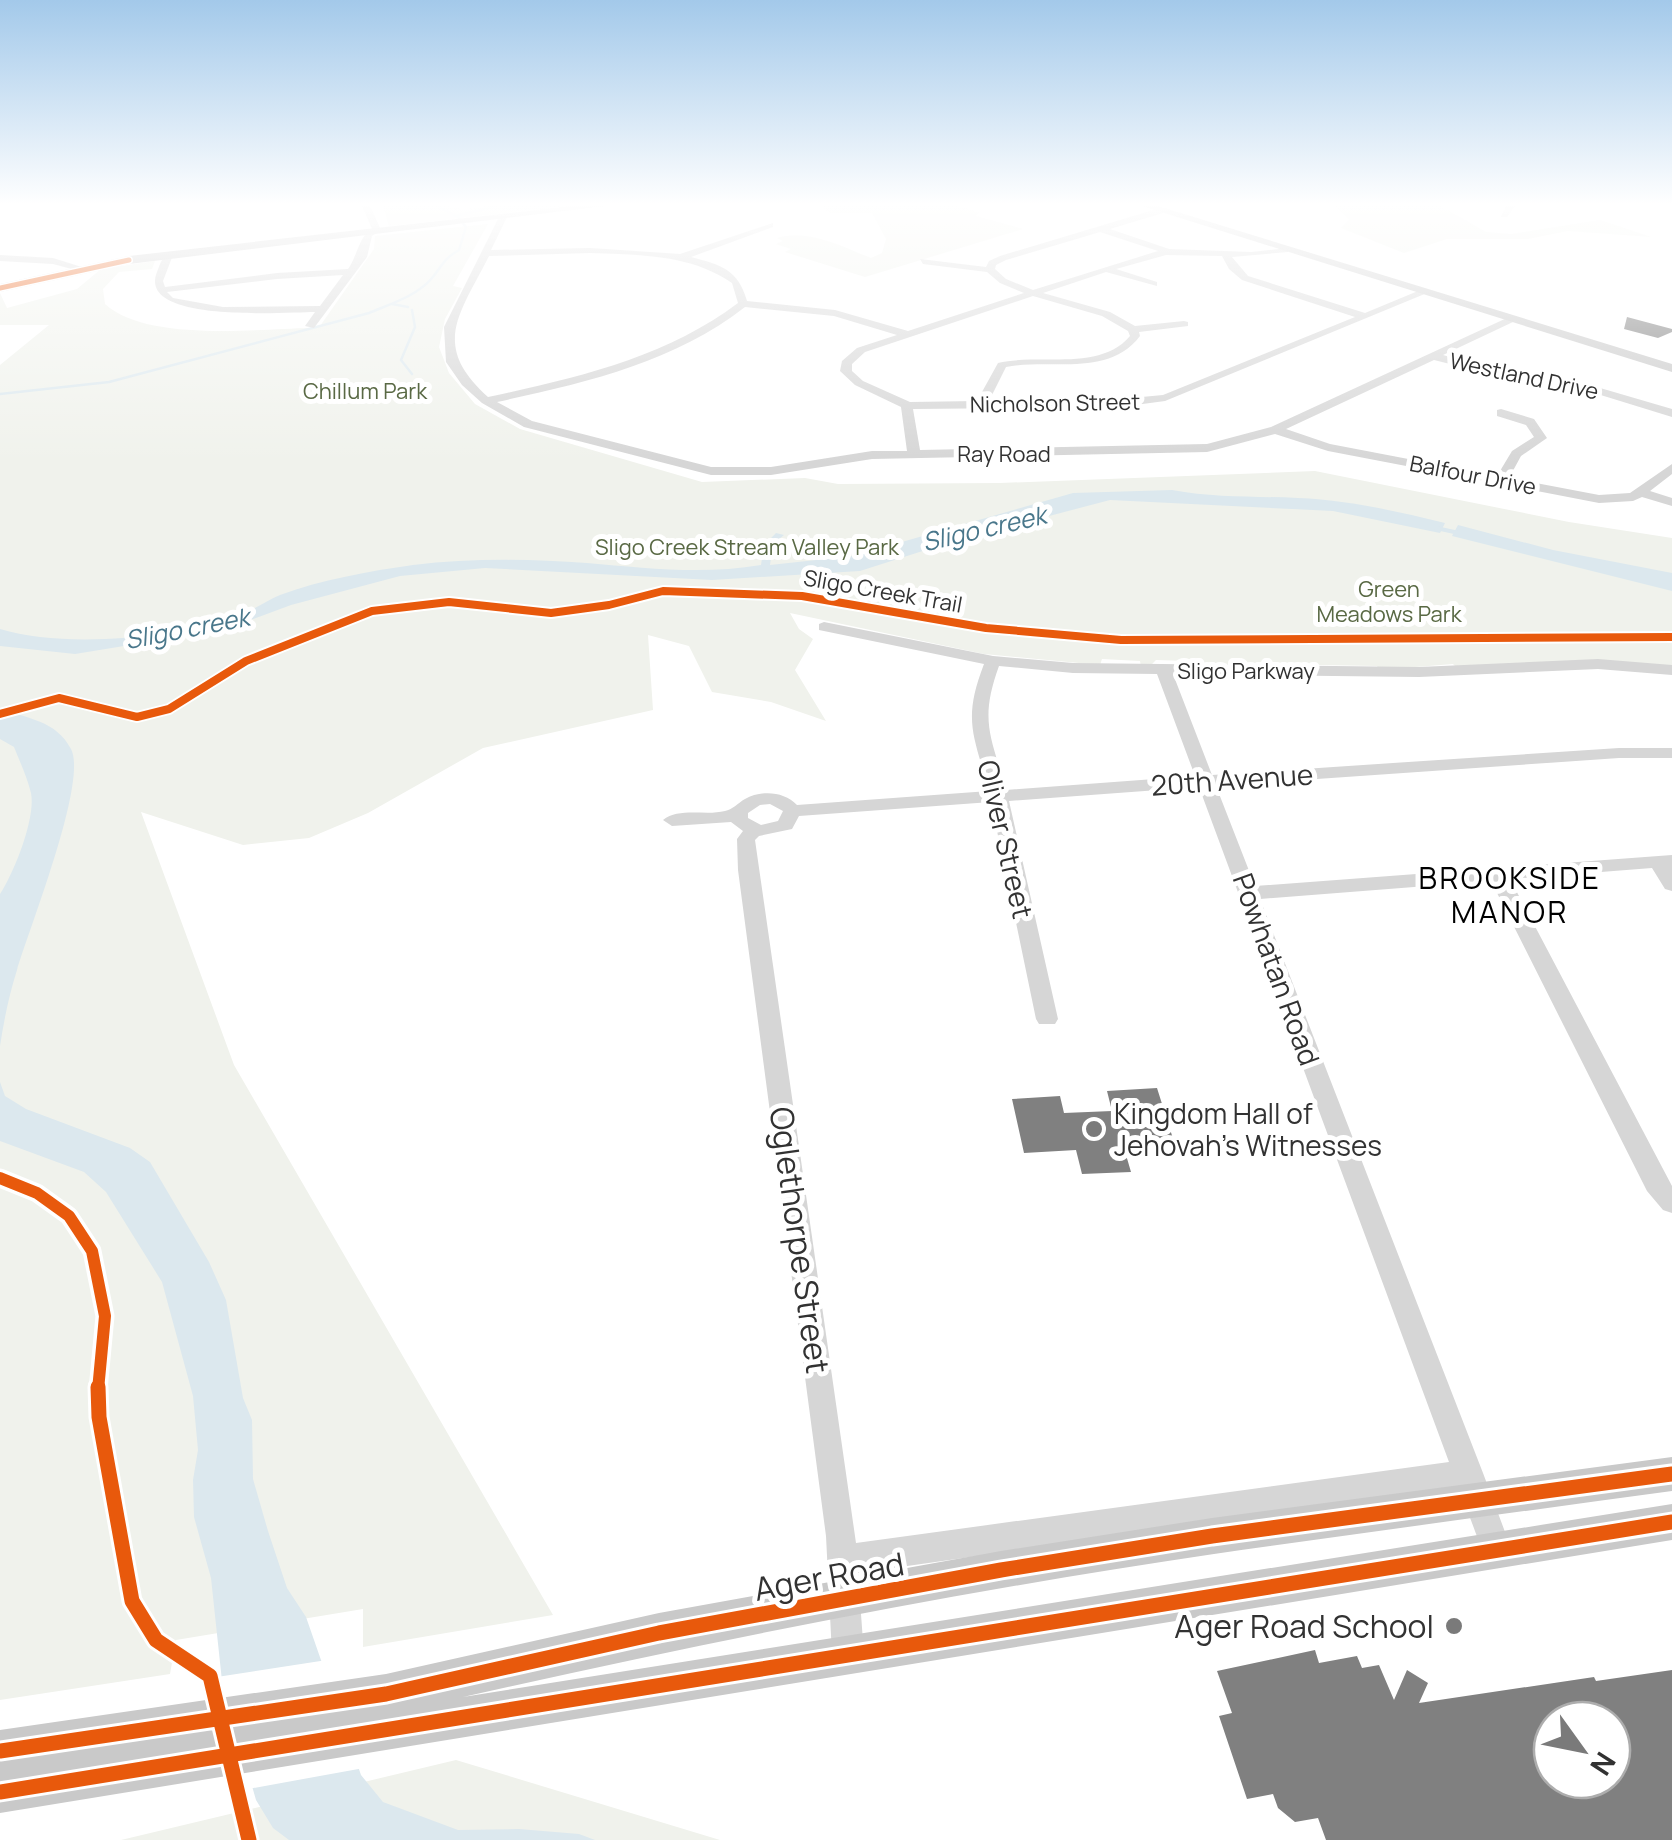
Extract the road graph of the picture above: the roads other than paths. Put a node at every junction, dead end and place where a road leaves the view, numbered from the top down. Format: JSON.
{"nodes":[{"id":1,"x":163,"y":292,"type":"edge"},
{"id":2,"x":335,"y":292,"type":"edge"},
{"id":3,"x":466,"y":292,"type":"edge"},
{"id":4,"x":731,"y":292,"type":"edge"},
{"id":5,"x":743,"y":292,"type":"edge"},
{"id":6,"x":1028,"y":292,"type":"edge"},
{"id":7,"x":1038,"y":292,"type":"edge"},
{"id":8,"x":1288,"y":292,"type":"edge"},
{"id":9,"x":1418,"y":292,"type":"edge"},
{"id":10,"x":1422,"y":293,"type":"junction"},
{"id":11,"x":1032,"y":294,"type":"junction"},
{"id":12,"x":743,"y":304,"type":"junction"},
{"id":13,"x":322,"y":309,"type":"junction"},
{"id":14,"x":1364,"y":316,"type":"junction"},
{"id":15,"x":1509,"y":320,"type":"junction"},
{"id":16,"x":1184,"y":324,"type":"dead end"},
{"id":17,"x":310,"y":326,"type":"dead end"},
{"id":18,"x":1133,"y":330,"type":"junction"},
{"id":19,"x":906,"y":334,"type":"junction"},
{"id":20,"x":1037,"y":345,"type":"dead end"},
{"id":21,"x":1433,"y":356,"type":"junction"},
{"id":22,"x":1042,"y":361,"type":"junction"},
{"id":23,"x":1672,"y":366,"type":"edge"},
{"id":24,"x":483,"y":398,"type":"junction"},
{"id":25,"x":981,"y":404,"type":"junction"},
{"id":26,"x":906,"y":406,"type":"junction"},
{"id":27,"x":1500,"y":413,"type":"dead end"},
{"id":28,"x":1672,"y":413,"type":"edge"},
{"id":29,"x":1275,"y":430,"type":"junction"},
{"id":30,"x":914,"y":454,"type":"junction"},
{"id":31,"x":1672,"y":468,"type":"edge"},
{"id":32,"x":1500,"y":480,"type":"junction"},
{"id":33,"x":1641,"y":492,"type":"junction"},
{"id":34,"x":1672,"y":502,"type":"edge"},
{"id":35,"x":824,"y":626,"type":"dead end"},
{"id":36,"x":994,"y":661,"type":"junction"},
{"id":37,"x":1672,"y":670,"type":"edge"},
{"id":38,"x":1164,"y":672,"type":"junction"},
{"id":39,"x":1672,"y":753,"type":"edge"},
{"id":40,"x":1207,"y":781,"type":"junction"},
{"id":41,"x":998,"y":796,"type":"junction"},
{"id":42,"x":792,"y":812,"type":"junction"},
{"id":43,"x":672,"y":820,"type":"dead end"},
{"id":44,"x":746,"y":823,"type":"junction"},
{"id":45,"x":1665,"y":862,"type":"edge"},
{"id":46,"x":1497,"y":874,"type":"junction"},
{"id":47,"x":1672,"y":885,"type":"edge"},
{"id":48,"x":1250,"y":893,"type":"junction"},
{"id":49,"x":1047,"y":1019,"type":"dead end"},
{"id":50,"x":1672,"y":1204,"type":"edge"},
{"id":51,"x":1672,"y":1474,"type":"edge"},
{"id":52,"x":1474,"y":1486,"type":"junction"},
{"id":53,"x":1672,"y":1522,"type":"edge"},
{"id":54,"x":1496,"y":1548,"type":"junction"},
{"id":55,"x":844,"y":1560,"type":"junction"},
{"id":56,"x":847,"y":1599,"type":"junction"},
{"id":57,"x":848,"y":1655,"type":"junction"},
{"id":58,"x":389,"y":1711,"type":"junction"},
{"id":59,"x":194,"y":1743,"type":"junction"},
{"id":60,"x":0,"y":1750,"type":"edge"},
{"id":61,"x":0,"y":1792,"type":"edge"}],
"edges":[{"from":1,"to":13,"type":"street"},
{"from":2,"to":13,"type":"street"},
{"from":3,"to":24,"type":"street"},
{"from":4,"to":24,"type":"street"},
{"from":5,"to":12,"type":"street"},
{"from":6,"to":11,"type":"street"},
{"from":7,"to":11,"type":"street"},
{"from":8,"to":14,"type":"street"},
{"from":9,"to":10,"type":"main road"},
{"from":10,"to":14,"type":"street","name":"Nicholson Street"},
{"from":10,"to":15,"type":"main road"},
{"from":11,"to":18,"type":"street"},
{"from":11,"to":19,"type":"street"},
{"from":12,"to":19,"type":"street"},
{"from":12,"to":24,"type":"street"},
{"from":13,"to":17,"type":"street"},
{"from":14,"to":25,"type":"street","name":"Nicholson Street"},
{"from":15,"to":21,"type":"street","name":"Ray Road"},
{"from":15,"to":23,"type":"main road"},
{"from":16,"to":18,"type":"street"},
{"from":18,"to":22,"type":"street"},
{"from":19,"to":26,"type":"street"},
{"from":20,"to":22,"type":"street"},
{"from":21,"to":28,"type":"street","name":"Westland Drive"},
{"from":21,"to":29,"type":"street","name":"Ray Road"},
{"from":22,"to":25,"type":"street"},
{"from":24,"to":30,"type":"street","name":"Ray Road"},
{"from":25,"to":26,"type":"street","name":"Nicholson Street"},
{"from":26,"to":30,"type":"street"},
{"from":27,"to":32,"type":"street"},
{"from":29,"to":30,"type":"street","name":"Ray Road"},
{"from":29,"to":32,"type":"street","name":"Balfour Drive"},
{"from":31,"to":33,"type":"street"},
{"from":32,"to":33,"type":"street","name":"Balfour Drive"},
{"from":33,"to":34,"type":"street","name":"Balfour Drive"},
{"from":35,"to":36,"type":"street","name":"Sligo Parkway"},
{"from":36,"to":38,"type":"street","name":"Sligo Parkway"},
{"from":36,"to":41,"type":"street","name":"Oliver Street"},
{"from":37,"to":38,"type":"street","name":"Sligo Parkway"},
{"from":38,"to":40,"type":"street","name":"Powhatan Road"},
{"from":39,"to":40,"type":"street","name":"20th Avenue"},
{"from":40,"to":41,"type":"street","name":"20th Avenue"},
{"from":40,"to":48,"type":"street","name":"Powhatan Road"},
{"from":41,"to":42,"type":"street","name":"20th Avenue"},
{"from":41,"to":49,"type":"street","name":"Oliver Street"},
{"from":42,"to":44,"type":"street"},
{"from":42,"to":44,"type":"street"},
{"from":43,"to":44,"type":"street"},
{"from":44,"to":55,"type":"street","name":"Oglethorpe Street"},
{"from":45,"to":46,"type":"street"},
{"from":45,"to":47,"type":"street"},
{"from":46,"to":48,"type":"street"},
{"from":46,"to":50,"type":"street"},
{"from":48,"to":52,"type":"street","name":"Powhatan Road"},
{"from":51,"to":52,"type":"main road","name":"Ager Road"},
{"from":52,"to":54,"type":"street","name":"Powhatan Road"},
{"from":52,"to":55,"type":"street","name":"Ager Road"},
{"from":52,"to":56,"type":"main road","name":"Ager Road"},
{"from":53,"to":54,"type":"main road","name":"Ager Road"},
{"from":54,"to":57,"type":"main road","name":"Ager Road"},
{"from":55,"to":56,"type":"street","name":"Oglethorpe Street"},
{"from":56,"to":57,"type":"street","name":"Oglethorpe Street"},
{"from":56,"to":58,"type":"main road","name":"Ager Road"},
{"from":57,"to":58,"type":"main road","name":"Ager Road"},
{"from":58,"to":59,"type":"main road","name":"Ager Road"},
{"from":59,"to":60,"type":"main road","name":"Ager Road"},
{"from":59,"to":61,"type":"main road","name":"Ager Road"}]}
